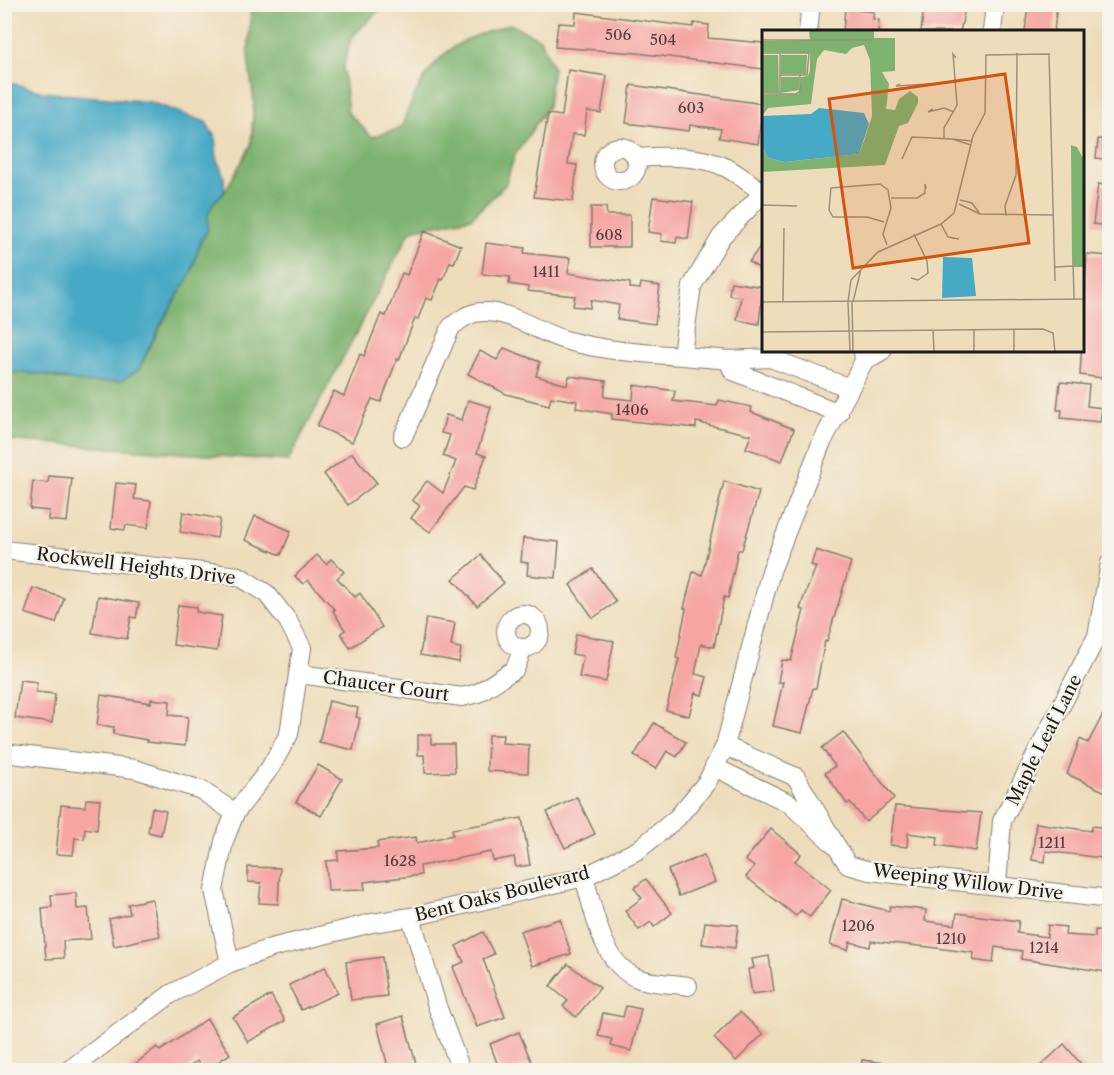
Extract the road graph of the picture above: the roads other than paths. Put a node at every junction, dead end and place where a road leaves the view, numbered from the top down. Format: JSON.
{"nodes":[{"id":1,"x":995,"y":4,"type":"edge"},
{"id":2,"x":807,"y":5,"type":"edge"},
{"id":3,"x":808,"y":30,"type":"edge"},
{"id":4,"x":992,"y":30,"type":"edge"},
{"id":5,"x":637,"y":158,"type":"dead end"},
{"id":6,"x":762,"y":192,"type":"edge"},
{"id":7,"x":762,"y":194,"type":"edge"},
{"id":8,"x":682,"y":354,"type":"junction"},
{"id":9,"x":864,"y":356,"type":"edge"},
{"id":10,"x":728,"y":360,"type":"junction"},
{"id":11,"x":850,"y":388,"type":"junction"},
{"id":12,"x":839,"y":413,"type":"junction"},
{"id":13,"x":403,"y":437,"type":"dead end"},
{"id":14,"x":4,"y":550,"type":"edge"},
{"id":15,"x":1110,"y":562,"type":"edge"},
{"id":16,"x":523,"y":648,"type":"dead end"},
{"id":17,"x":300,"y":674,"type":"junction"},
{"id":18,"x":724,"y":746,"type":"junction"},
{"id":19,"x":4,"y":753,"type":"edge"},
{"id":20,"x":714,"y":767,"type":"junction"},
{"id":21,"x":235,"y":813,"type":"junction"},
{"id":22,"x":837,"y":847,"type":"junction"},
{"id":23,"x":584,"y":877,"type":"junction"},
{"id":24,"x":998,"y":884,"type":"junction"},
{"id":25,"x":1110,"y":899,"type":"edge"},
{"id":26,"x":411,"y":917,"type":"junction"},
{"id":27,"x":230,"y":963,"type":"junction"},
{"id":28,"x":688,"y":986,"type":"dead end"},
{"id":29,"x":69,"y":1071,"type":"edge"},
{"id":30,"x":460,"y":1071,"type":"edge"}],
"edges":[{"from":1,"to":4,"type":"street"},
{"from":2,"to":3,"type":"street"},
{"from":5,"to":6,"type":"street"},
{"from":7,"to":8,"type":"street"},
{"from":8,"to":10,"type":"street"},
{"from":8,"to":13,"type":"street"},
{"from":9,"to":11,"type":"street","name":"Bent Oaks Boulevard"},
{"from":10,"to":11,"type":"street"},
{"from":10,"to":12,"type":"street"},
{"from":11,"to":12,"type":"street","name":"Bent Oaks Boulevard"},
{"from":12,"to":18,"type":"street","name":"Bent Oaks Boulevard"},
{"from":14,"to":17,"type":"street","name":"Rockwell Heights Drive"},
{"from":15,"to":24,"type":"street","name":"Maple Leaf Lane"},
{"from":16,"to":17,"type":"street","name":"Chaucer Court"},
{"from":17,"to":21,"type":"street","name":"Rockwell Heights Drive"},
{"from":18,"to":20,"type":"street","name":"Bent Oaks Boulevard"},
{"from":18,"to":22,"type":"street","name":"Weeping Willow Drive"},
{"from":19,"to":21,"type":"street"},
{"from":20,"to":22,"type":"street","name":"Weeping Willow Drive"},
{"from":20,"to":23,"type":"street","name":"Bent Oaks Boulevard"},
{"from":21,"to":27,"type":"street","name":"Rockwell Heights Drive"},
{"from":22,"to":24,"type":"street","name":"Weeping Willow Drive"},
{"from":23,"to":26,"type":"street","name":"Bent Oaks Boulevard"},
{"from":23,"to":28,"type":"street"},
{"from":24,"to":25,"type":"street","name":"Weeping Willow Drive"},
{"from":26,"to":27,"type":"street","name":"Bent Oaks Boulevard"},
{"from":26,"to":30,"type":"street"},
{"from":27,"to":29,"type":"street","name":"Bent Oaks Boulevard"}]}
